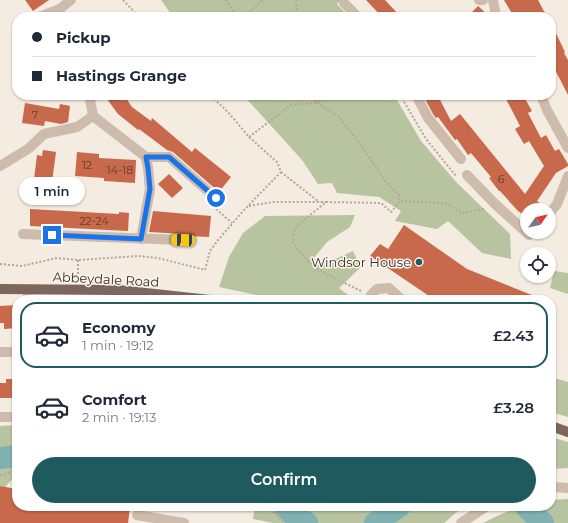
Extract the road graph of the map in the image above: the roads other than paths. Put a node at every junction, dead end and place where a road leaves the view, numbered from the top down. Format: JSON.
{"nodes":[{"id":1,"x":71,"y":0,"type":"edge"},
{"id":2,"x":479,"y":0,"type":"edge"},
{"id":3,"x":483,"y":0,"type":"edge"},
{"id":4,"x":493,"y":0,"type":"edge"},
{"id":5,"x":344,"y":3,"type":"dead end"},
{"id":6,"x":63,"y":12,"type":"edge"},
{"id":7,"x":353,"y":12,"type":"edge"},
{"id":8,"x":495,"y":12,"type":"edge"},
{"id":9,"x":90,"y":100,"type":"edge"},
{"id":10,"x":419,"y":100,"type":"edge"},
{"id":11,"x":543,"y":100,"type":"edge"},
{"id":12,"x":93,"y":116,"type":"junction"},
{"id":13,"x":568,"y":148,"type":"edge"},
{"id":14,"x":146,"y":157,"type":"junction"},
{"id":15,"x":461,"y":159,"type":"dead end"},
{"id":16,"x":0,"y":166,"type":"edge"},
{"id":17,"x":568,"y":176,"type":"edge"},
{"id":18,"x":464,"y":177,"type":"road end"},
{"id":19,"x":216,"y":198,"type":"dead end"},
{"id":20,"x":556,"y":206,"type":"edge"},
{"id":21,"x":520,"y":228,"type":"edge"},
{"id":22,"x":23,"y":234,"type":"dead end"},
{"id":23,"x":141,"y":239,"type":"junction"},
{"id":24,"x":183,"y":240,"type":"dead end"},
{"id":25,"x":0,"y":289,"type":"edge"},
{"id":26,"x":28,"y":289,"type":"junction"},
{"id":27,"x":28,"y":295,"type":"edge"},
{"id":28,"x":133,"y":295,"type":"edge"},
{"id":29,"x":374,"y":295,"type":"edge"},
{"id":30,"x":397,"y":295,"type":"edge"},
{"id":31,"x":0,"y":352,"type":"edge"},
{"id":32,"x":12,"y":352,"type":"edge"},
{"id":33,"x":0,"y":417,"type":"edge"},
{"id":34,"x":12,"y":417,"type":"edge"},
{"id":35,"x":556,"y":428,"type":"edge"},
{"id":36,"x":568,"y":432,"type":"edge"},
{"id":37,"x":556,"y":487,"type":"edge"},
{"id":38,"x":568,"y":488,"type":"edge"},
{"id":39,"x":479,"y":511,"type":"edge"},
{"id":40,"x":138,"y":515,"type":"dead end"},
{"id":41,"x":184,"y":523,"type":"edge"},
{"id":42,"x":461,"y":523,"type":"edge"}],
"edges":[{"from":1,"to":6,"type":"street"},
{"from":2,"to":3,"type":"street"},
{"from":4,"to":8,"type":"street"},
{"from":5,"to":7,"type":"street"},
{"from":9,"to":12,"type":"street"},
{"from":10,"to":15,"type":"street"},
{"from":11,"to":13,"type":"street"},
{"from":12,"to":14,"type":"street"},
{"from":12,"to":16,"type":"street"},
{"from":14,"to":19,"type":"street"},
{"from":14,"to":23,"type":"street"},
{"from":17,"to":20,"type":"street"},
{"from":18,"to":21,"type":"street"},
{"from":22,"to":23,"type":"street"},
{"from":23,"to":24,"type":"street"},
{"from":25,"to":26,"type":"main road","name":"Abbeydale Road"},
{"from":26,"to":27,"type":"street"},
{"from":26,"to":28,"type":"main road","name":"Abbeydale Road"},
{"from":29,"to":30,"type":"street"},
{"from":31,"to":32,"type":"street"},
{"from":33,"to":34,"type":"street"},
{"from":35,"to":36,"type":"main road"},
{"from":37,"to":38,"type":"street"},
{"from":39,"to":42,"type":"street"},
{"from":40,"to":41,"type":"street"}]}
